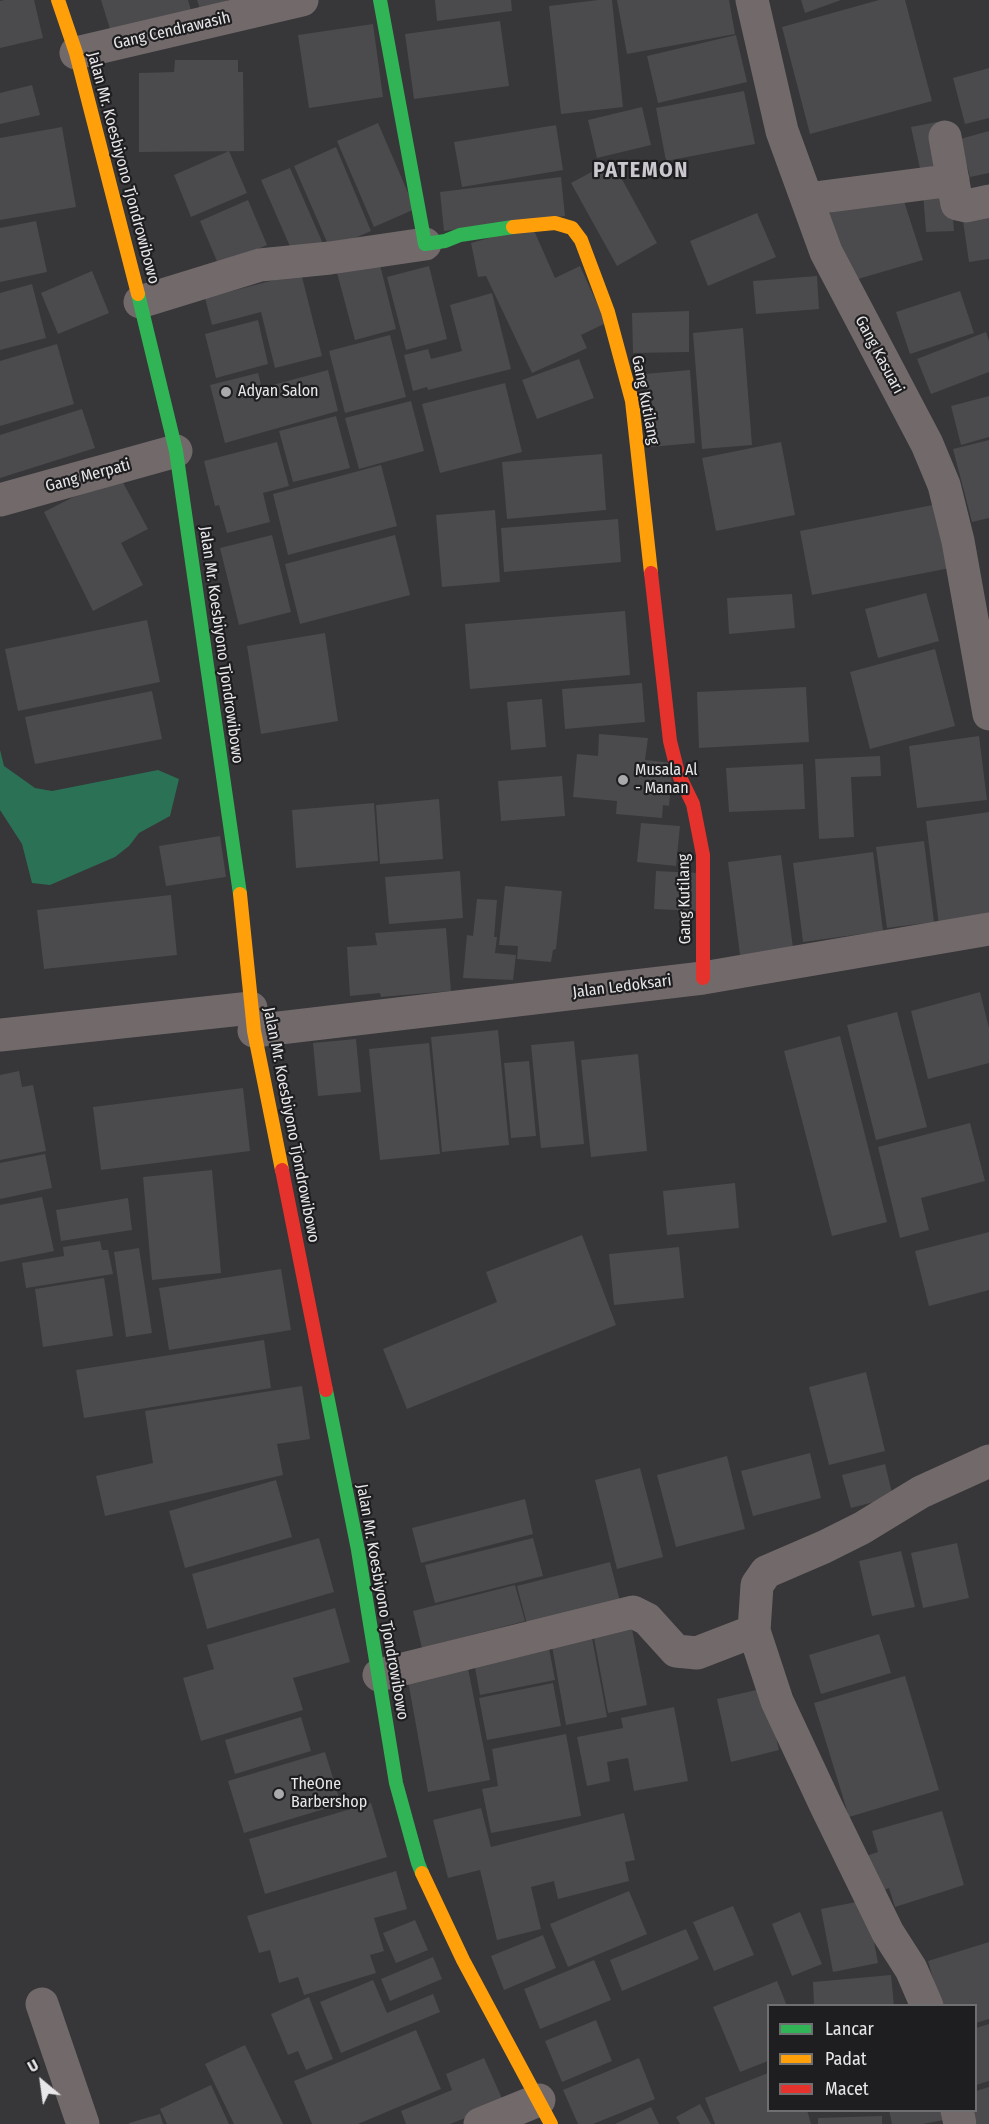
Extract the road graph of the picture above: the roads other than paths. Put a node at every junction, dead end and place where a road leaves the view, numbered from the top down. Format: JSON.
{"nodes":[{"id":1,"x":58,"y":0,"type":"edge"},
{"id":2,"x":302,"y":0,"type":"edge"},
{"id":3,"x":380,"y":0,"type":"edge"},
{"id":4,"x":752,"y":0,"type":"edge"},
{"id":5,"x":76,"y":53,"type":"junction"},
{"id":6,"x":945,"y":137,"type":"dead end"},
{"id":7,"x":953,"y":180,"type":"junction"},
{"id":8,"x":807,"y":200,"type":"junction"},
{"id":9,"x":989,"y":201,"type":"edge"},
{"id":10,"x":425,"y":244,"type":"junction"},
{"id":11,"x":140,"y":302,"type":"junction"},
{"id":12,"x":176,"y":452,"type":"junction"},
{"id":13,"x":0,"y":500,"type":"edge"},
{"id":14,"x":989,"y":714,"type":"edge"},
{"id":15,"x":989,"y":929,"type":"edge"},
{"id":16,"x":703,"y":978,"type":"junction"},
{"id":17,"x":252,"y":1019,"type":"junction"},
{"id":18,"x":0,"y":1035,"type":"edge"},
{"id":19,"x":989,"y":1461,"type":"edge"},
{"id":20,"x":754,"y":1631,"type":"junction"},
{"id":21,"x":378,"y":1675,"type":"junction"},
{"id":22,"x":42,"y":2004,"type":"dead end"},
{"id":23,"x":926,"y":2004,"type":"edge"},
{"id":24,"x":545,"y":2112,"type":"edge"},
{"id":25,"x":83,"y":2124,"type":"edge"},
{"id":26,"x":480,"y":2124,"type":"edge"}],
"edges":[{"from":1,"to":5,"type":"main road","name":"Jalan Mr. Koesbiyono Tjondrowibowo"},
{"from":2,"to":5,"type":"street","name":"Gang Cendrawasih"},
{"from":3,"to":10,"type":"main road"},
{"from":4,"to":8,"type":"street","name":"Gang Kasuari"},
{"from":5,"to":11,"type":"main road","name":"Jalan Mr. Koesbiyono Tjondrowibowo"},
{"from":6,"to":7,"type":"street"},
{"from":7,"to":8,"type":"street"},
{"from":7,"to":9,"type":"street"},
{"from":8,"to":14,"type":"street","name":"Gang Kasuari"},
{"from":10,"to":11,"type":"street"},
{"from":10,"to":16,"type":"main road","name":"Gang Kutilang"},
{"from":11,"to":12,"type":"main road","name":"Jalan Mr. Koesbiyono Tjondrowibowo"},
{"from":12,"to":13,"type":"street","name":"Gang Merpati"},
{"from":12,"to":17,"type":"main road","name":"Jalan Mr. Koesbiyono Tjondrowibowo"},
{"from":15,"to":16,"type":"street","name":"Jalan Ledoksari"},
{"from":16,"to":17,"type":"street","name":"Jalan Ledoksari"},
{"from":17,"to":18,"type":"street","name":"Jalan Ledoksari"},
{"from":17,"to":21,"type":"main road","name":"Jalan Mr. Koesbiyono Tjondrowibowo"},
{"from":19,"to":20,"type":"street"},
{"from":20,"to":21,"type":"street"},
{"from":20,"to":23,"type":"street"},
{"from":21,"to":24,"type":"main road","name":"Jalan Mr. Koesbiyono Tjondrowibowo"},
{"from":22,"to":25,"type":"street"},
{"from":24,"to":26,"type":"street"}]}
